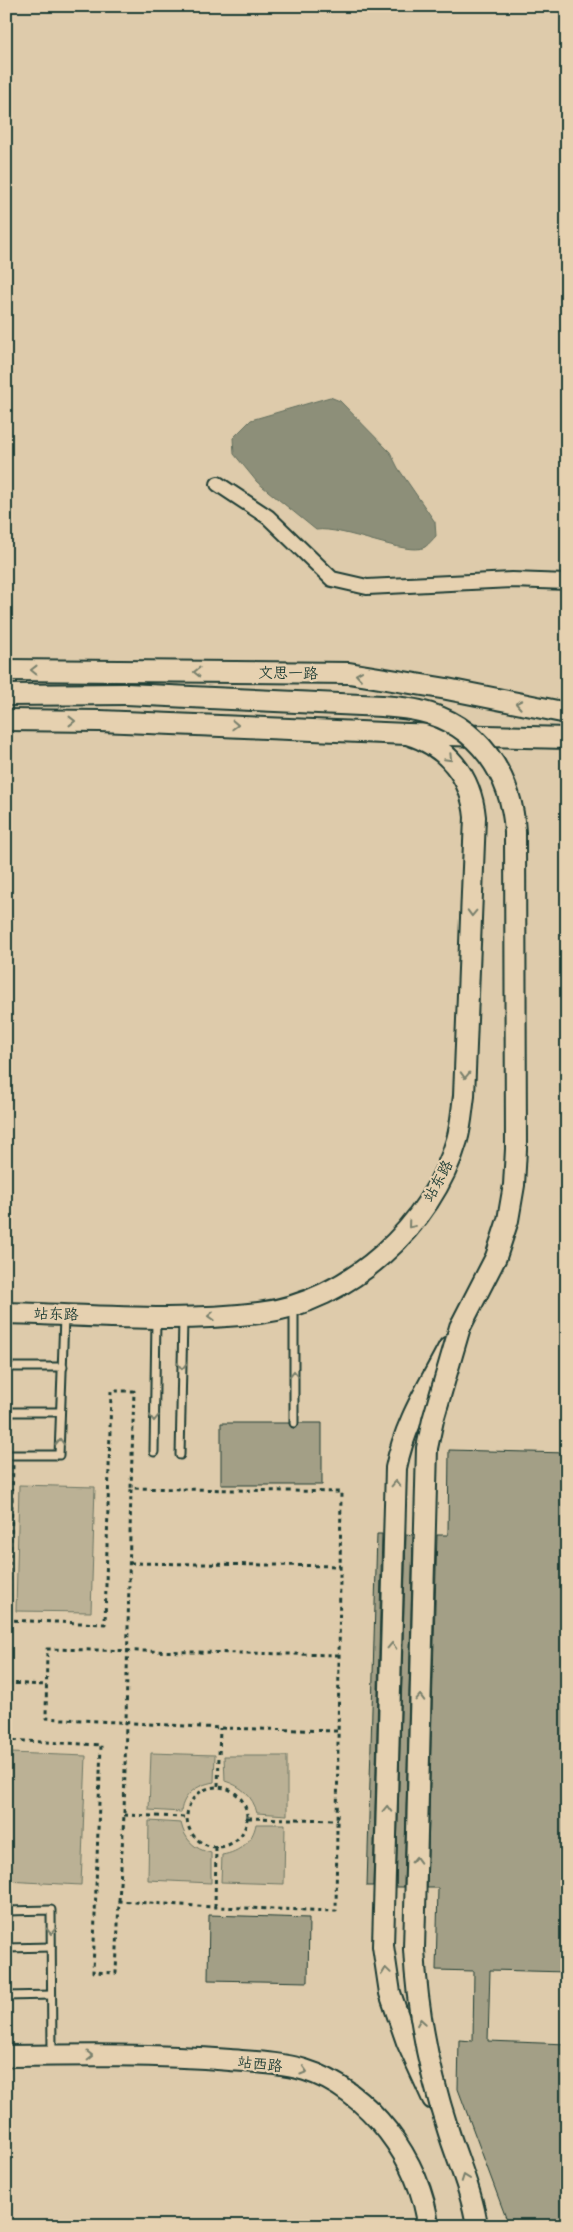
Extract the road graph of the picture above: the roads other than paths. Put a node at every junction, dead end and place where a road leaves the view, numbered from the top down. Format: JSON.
{"nodes":[{"id":1,"x":218,"y":484,"type":"dead end"},
{"id":2,"x":567,"y":582,"type":"edge"},
{"id":3,"x":6,"y":670,"type":"edge"},
{"id":4,"x":6,"y":695,"type":"edge"},
{"id":5,"x":567,"y":713,"type":"edge"},
{"id":6,"x":6,"y":720,"type":"edge"},
{"id":7,"x":407,"y":734,"type":"junction"},
{"id":8,"x":567,"y":738,"type":"edge"},
{"id":9,"x":294,"y":1304,"type":"junction"},
{"id":10,"x":6,"y":1313,"type":"edge"},
{"id":11,"x":64,"y":1315,"type":"junction"},
{"id":12,"x":156,"y":1317,"type":"junction"},
{"id":13,"x":183,"y":1317,"type":"junction"},
{"id":14,"x":460,"y":1327,"type":"junction"},
{"id":15,"x":6,"y":1367,"type":"edge"},
{"id":16,"x":62,"y":1367,"type":"junction"},
{"id":17,"x":6,"y":1412,"type":"edge"},
{"id":18,"x":60,"y":1412,"type":"junction"},
{"id":19,"x":294,"y":1423,"type":"dead end"},
{"id":20,"x":154,"y":1452,"type":"dead end"},
{"id":21,"x":10,"y":1455,"type":"edge"},
{"id":22,"x":180,"y":1455,"type":"dead end"},
{"id":23,"x":6,"y":1911,"type":"edge"},
{"id":24,"x":51,"y":1947,"type":"junction"},
{"id":25,"x":6,"y":1948,"type":"edge"},
{"id":26,"x":51,"y":1995,"type":"junction"},
{"id":27,"x":6,"y":1996,"type":"edge"},
{"id":28,"x":52,"y":2055,"type":"junction"},
{"id":29,"x":6,"y":2056,"type":"edge"},
{"id":30,"x":448,"y":2130,"type":"junction"},
{"id":31,"x":428,"y":2226,"type":"edge"},
{"id":32,"x":477,"y":2226,"type":"edge"}],
"edges":[{"from":1,"to":2,"type":"street"},
{"from":5,"to":3,"type":"street","name":"文思一路","one_way":true},
{"from":4,"to":14,"type":"street","bridge":true},
{"from":6,"to":7,"type":"street","one_way":true},
{"from":7,"to":8,"type":"street"},
{"from":7,"to":9,"type":"street","name":"站东路","one_way":true},
{"from":9,"to":13,"type":"street","name":"站东路","one_way":true},
{"from":19,"to":9,"type":"lane","one_way":true},
{"from":10,"to":11,"type":"street","name":"站东路"},
{"from":11,"to":12,"type":"street","name":"站东路"},
{"from":11,"to":16,"type":"lane"},
{"from":12,"to":13,"type":"street","name":"站东路"},
{"from":12,"to":20,"type":"lane","one_way":true},
{"from":13,"to":22,"type":"lane","one_way":true},
{"from":30,"to":14,"type":"street","one_way":true,"bridge":true},
{"from":30,"to":14,"type":"street","one_way":true,"bridge":true},
{"from":15,"to":16,"type":"lane"},
{"from":16,"to":18,"type":"lane"},
{"from":17,"to":18,"type":"lane"},
{"from":21,"to":18,"type":"lane","one_way":true},
{"from":23,"to":24,"type":"lane","one_way":true},
{"from":24,"to":25,"type":"lane"},
{"from":24,"to":26,"type":"lane"},
{"from":26,"to":27,"type":"lane"},
{"from":26,"to":28,"type":"lane"},
{"from":28,"to":29,"type":"street","name":"站西路"},
{"from":28,"to":31,"type":"street","name":"站西路","one_way":true},
{"from":32,"to":30,"type":"street","one_way":true,"bridge":true}]}
